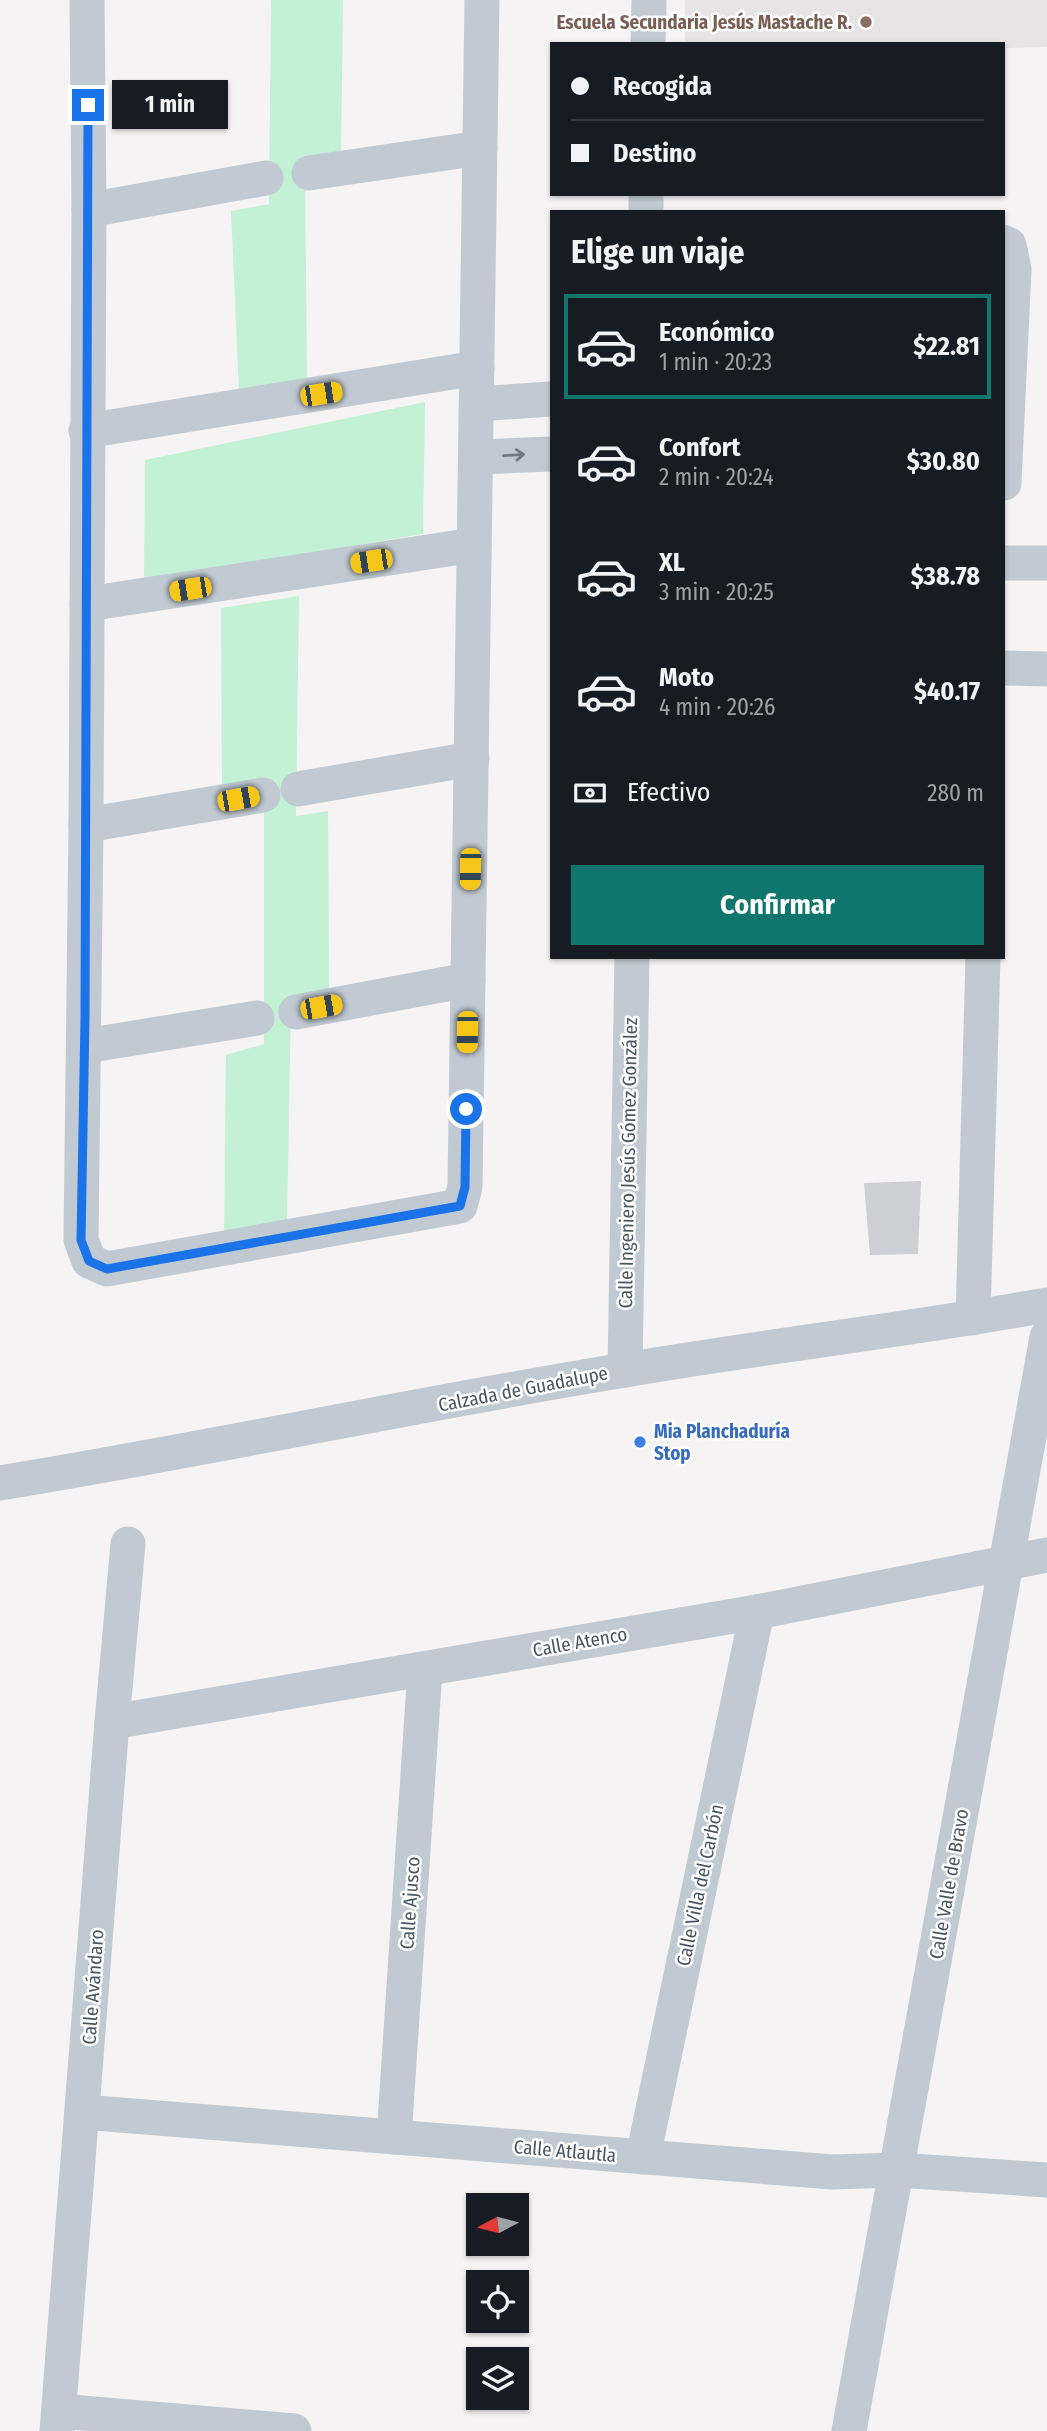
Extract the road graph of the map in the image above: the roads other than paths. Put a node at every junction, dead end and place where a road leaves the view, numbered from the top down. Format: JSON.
{"nodes":[{"id":1,"x":87,"y":0,"type":"edge"},
{"id":2,"x":482,"y":0,"type":"edge"},
{"id":3,"x":649,"y":0,"type":"edge"},
{"id":4,"x":648,"y":42,"type":"edge"},
{"id":5,"x":480,"y":148,"type":"junction"},
{"id":6,"x":309,"y":173,"type":"dead end"},
{"id":7,"x":266,"y":178,"type":"dead end"},
{"id":8,"x":89,"y":210,"type":"junction"},
{"id":9,"x":1005,"y":243,"type":"edge"},
{"id":10,"x":477,"y":368,"type":"junction"},
{"id":11,"x":550,"y":399,"type":"edge"},
{"id":12,"x":477,"y":404,"type":"junction"},
{"id":13,"x":86,"y":431,"type":"junction"},
{"id":14,"x":550,"y":454,"type":"edge"},
{"id":15,"x":476,"y":457,"type":"junction"},
{"id":16,"x":1005,"y":462,"type":"edge"},
{"id":17,"x":474,"y":545,"type":"junction"},
{"id":18,"x":1005,"y":563,"type":"edge"},
{"id":19,"x":1047,"y":563,"type":"edge"},
{"id":20,"x":87,"y":604,"type":"junction"},
{"id":21,"x":1005,"y":668,"type":"edge"},
{"id":22,"x":1047,"y":669,"type":"edge"},
{"id":23,"x":472,"y":759,"type":"junction"},
{"id":24,"x":298,"y":789,"type":"dead end"},
{"id":25,"x":263,"y":795,"type":"dead end"},
{"id":26,"x":86,"y":825,"type":"junction"},
{"id":27,"x":632,"y":959,"type":"edge"},
{"id":28,"x":983,"y":959,"type":"edge"},
{"id":29,"x":468,"y":980,"type":"junction"},
{"id":30,"x":296,"y":1012,"type":"dead end"},
{"id":31,"x":257,"y":1018,"type":"dead end"},
{"id":32,"x":85,"y":1046,"type":"junction"},
{"id":33,"x":1047,"y":1305,"type":"edge"},
{"id":34,"x":974,"y":1318,"type":"junction"},
{"id":35,"x":1047,"y":1337,"type":"edge"},
{"id":36,"x":625,"y":1370,"type":"junction"},
{"id":37,"x":0,"y":1483,"type":"edge"},
{"id":38,"x":128,"y":1544,"type":"dead end"},
{"id":39,"x":1047,"y":1555,"type":"edge"},
{"id":40,"x":1007,"y":1563,"type":"junction"},
{"id":41,"x":757,"y":1612,"type":"junction"},
{"id":42,"x":425,"y":1669,"type":"junction"},
{"id":43,"x":112,"y":1722,"type":"junction"},
{"id":44,"x":83,"y":2112,"type":"junction"},
{"id":45,"x":394,"y":2137,"type":"junction"},
{"id":46,"x":643,"y":2157,"type":"junction"},
{"id":47,"x":897,"y":2170,"type":"junction"},
{"id":48,"x":1047,"y":2180,"type":"edge"},
{"id":49,"x":58,"y":2421,"type":"edge"},
{"id":50,"x":294,"y":2431,"type":"edge"},
{"id":51,"x":849,"y":2431,"type":"edge"}],
"edges":[{"from":1,"to":8,"type":"street"},
{"from":2,"to":5,"type":"street"},
{"from":3,"to":4,"type":"street"},
{"from":5,"to":6,"type":"street"},
{"from":5,"to":10,"type":"street"},
{"from":7,"to":8,"type":"street"},
{"from":8,"to":13,"type":"street"},
{"from":9,"to":16,"type":"street"},
{"from":10,"to":12,"type":"street"},
{"from":10,"to":13,"type":"street"},
{"from":11,"to":12,"type":"street"},
{"from":12,"to":15,"type":"street"},
{"from":13,"to":20,"type":"street"},
{"from":15,"to":14,"type":"street","one_way":true},
{"from":15,"to":17,"type":"street"},
{"from":17,"to":20,"type":"street"},
{"from":17,"to":23,"type":"street"},
{"from":18,"to":19,"type":"street"},
{"from":20,"to":26,"type":"street"},
{"from":21,"to":22,"type":"street"},
{"from":23,"to":24,"type":"street"},
{"from":23,"to":29,"type":"street"},
{"from":25,"to":26,"type":"street"},
{"from":26,"to":32,"type":"street"},
{"from":27,"to":36,"type":"street","name":"Calle Ingeniero Jesús Gómez González"},
{"from":28,"to":34,"type":"street"},
{"from":29,"to":30,"type":"street"},
{"from":29,"to":32,"type":"street"},
{"from":31,"to":32,"type":"street"},
{"from":33,"to":34,"type":"street","name":"Calzada de Guadalupe"},
{"from":34,"to":36,"type":"street","name":"Calzada de Guadalupe"},
{"from":35,"to":40,"type":"street","name":"Calle Valle de Bravo"},
{"from":36,"to":37,"type":"street","name":"Calzada de Guadalupe"},
{"from":38,"to":43,"type":"street","name":"Calle Avándaro"},
{"from":39,"to":40,"type":"street","name":"Calle Atenco"},
{"from":40,"to":41,"type":"street","name":"Calle Atenco"},
{"from":40,"to":47,"type":"street","name":"Calle Valle de Bravo"},
{"from":41,"to":42,"type":"street","name":"Calle Atenco"},
{"from":41,"to":46,"type":"street","name":"Calle Villa del Carbón"},
{"from":42,"to":43,"type":"street","name":"Calle Atenco"},
{"from":42,"to":45,"type":"street","name":"Calle Ajusco"},
{"from":43,"to":44,"type":"street","name":"Calle Avándaro"},
{"from":44,"to":45,"type":"street","name":"Calle Atlautla"},
{"from":44,"to":49,"type":"street","name":"Calle Avándaro"},
{"from":45,"to":46,"type":"street","name":"Calle Atlautla"},
{"from":46,"to":47,"type":"street","name":"Calle Atlautla"},
{"from":47,"to":48,"type":"street","name":"Calle Atlautla"},
{"from":47,"to":51,"type":"street","name":"Calle Valle de Bravo"},
{"from":49,"to":50,"type":"street"}]}
